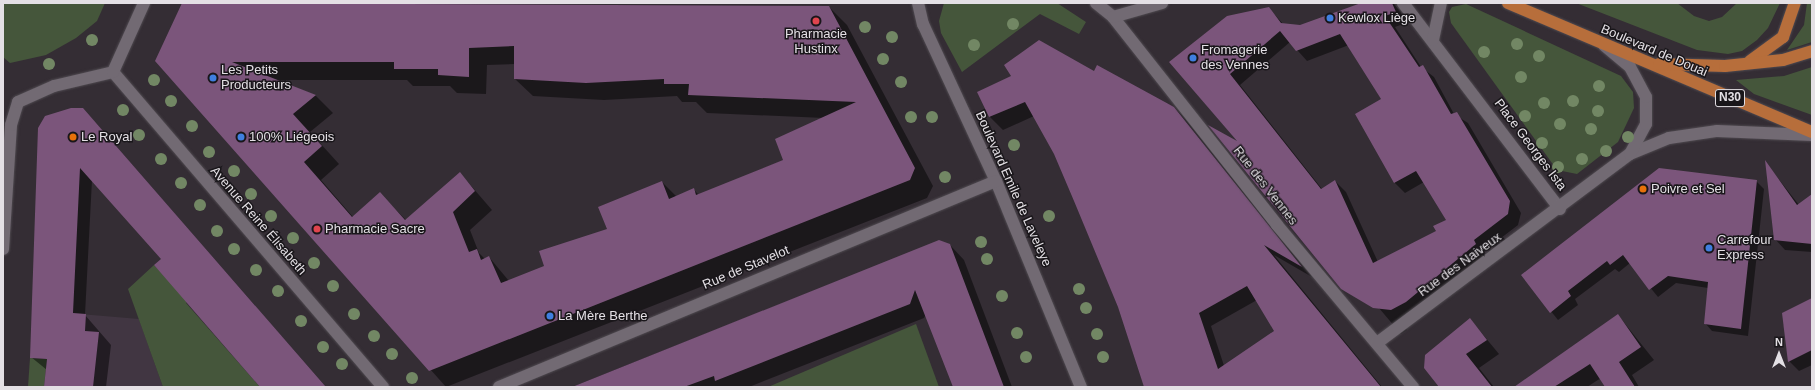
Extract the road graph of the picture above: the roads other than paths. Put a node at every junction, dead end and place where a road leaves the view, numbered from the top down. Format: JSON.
{"nodes":[{"id":1,"x":144,"y":3,"type":"edge"},
{"id":2,"x":918,"y":3,"type":"edge"},
{"id":3,"x":1096,"y":3,"type":"edge"},
{"id":4,"x":1162,"y":3,"type":"edge"},
{"id":5,"x":1403,"y":3,"type":"edge"},
{"id":6,"x":1441,"y":3,"type":"edge"},
{"id":7,"x":1508,"y":3,"type":"edge"},
{"id":8,"x":1795,"y":3,"type":"edge"},
{"id":9,"x":1113,"y":17,"type":"junction"},
{"id":10,"x":1434,"y":40,"type":"junction"},
{"id":11,"x":1604,"y":45,"type":"junction"},
{"id":12,"x":1812,"y":51,"type":"edge"},
{"id":13,"x":1648,"y":63,"type":"junction"},
{"id":14,"x":1745,"y":64,"type":"junction"},
{"id":15,"x":113,"y":72,"type":"junction"},
{"id":16,"x":1812,"y":133,"type":"edge"},
{"id":17,"x":1630,"y":154,"type":"junction"},
{"id":18,"x":996,"y":181,"type":"junction"},
{"id":19,"x":1560,"y":209,"type":"junction"},
{"id":20,"x":3,"y":249,"type":"edge"},
{"id":21,"x":1377,"y":343,"type":"junction"},
{"id":22,"x":507,"y":385,"type":"edge"},
{"id":23,"x":384,"y":387,"type":"edge"},
{"id":24,"x":1080,"y":387,"type":"edge"},
{"id":25,"x":1412,"y":387,"type":"edge"}],
"edges":[{"from":1,"to":15,"type":"street"},
{"from":2,"to":18,"type":"street","name":"Boulevard Emile de Laveleye"},
{"from":3,"to":9,"type":"street","name":"Rue des Vennes"},
{"from":4,"to":9,"type":"street"},
{"from":5,"to":10,"type":"street","name":"Place Georges Ista"},
{"from":6,"to":10,"type":"street"},
{"from":7,"to":11,"type":"main road","name":"Boulevard de Douai","number":"N30"},
{"from":8,"to":14,"type":"main road"},
{"from":9,"to":21,"type":"street","name":"Rue des Vennes"},
{"from":10,"to":19,"type":"street","name":"Place Georges Ista"},
{"from":11,"to":13,"type":"main road","name":"Boulevard de Douai","number":"N30"},
{"from":11,"to":17,"type":"street","name":"Place Georges Ista"},
{"from":12,"to":14,"type":"main road"},
{"from":13,"to":14,"type":"main road"},
{"from":13,"to":16,"type":"main road","name":"Boulevard de Douai","number":"N30"},
{"from":15,"to":20,"type":"street"},
{"from":15,"to":23,"type":"street","name":"Avenue Reine Élisabeth"},
{"from":16,"to":17,"type":"street","name":"Boulevard de Douai"},
{"from":17,"to":19,"type":"street","name":"Place Georges Ista"},
{"from":18,"to":22,"type":"street","name":"Rue de Stavelot"},
{"from":18,"to":24,"type":"street","name":"Boulevard Emile de Laveleye"},
{"from":19,"to":21,"type":"street","name":"Rue des Naiveux"},
{"from":21,"to":25,"type":"street","name":"Rue des Vennes"}]}
